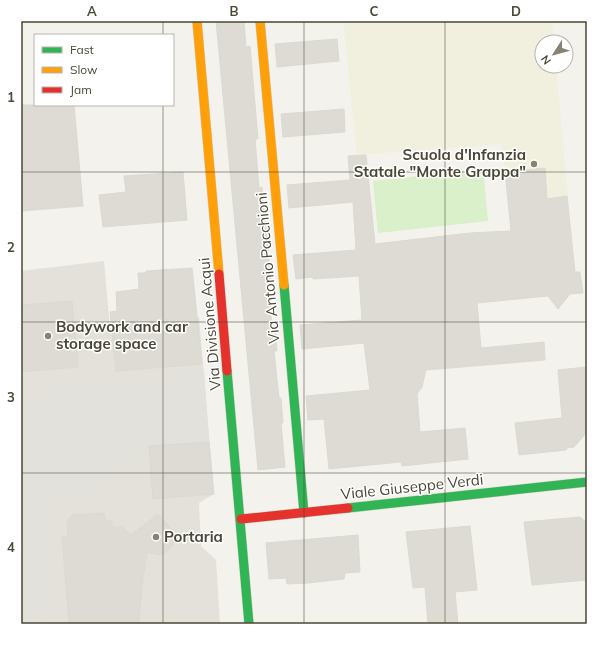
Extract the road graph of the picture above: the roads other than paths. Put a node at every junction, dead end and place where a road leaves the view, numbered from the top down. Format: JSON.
{"nodes":[{"id":1,"x":197,"y":21,"type":"edge"},
{"id":2,"x":260,"y":21,"type":"edge"},
{"id":3,"x":587,"y":482,"type":"edge"},
{"id":4,"x":304,"y":512,"type":"junction"},
{"id":5,"x":241,"y":519,"type":"junction"},
{"id":6,"x":249,"y":624,"type":"edge"}],
"edges":[{"from":1,"to":5,"type":"street","name":"Via Divisione Acqui"},
{"from":2,"to":4,"type":"street","name":"Via Antonio Pacchioni"},
{"from":3,"to":4,"type":"street","name":"Viale Giuseppe Verdi"},
{"from":4,"to":5,"type":"street","name":"Viale Giuseppe Verdi"},
{"from":5,"to":6,"type":"street","name":"Via Divisione Acqui"}]}
